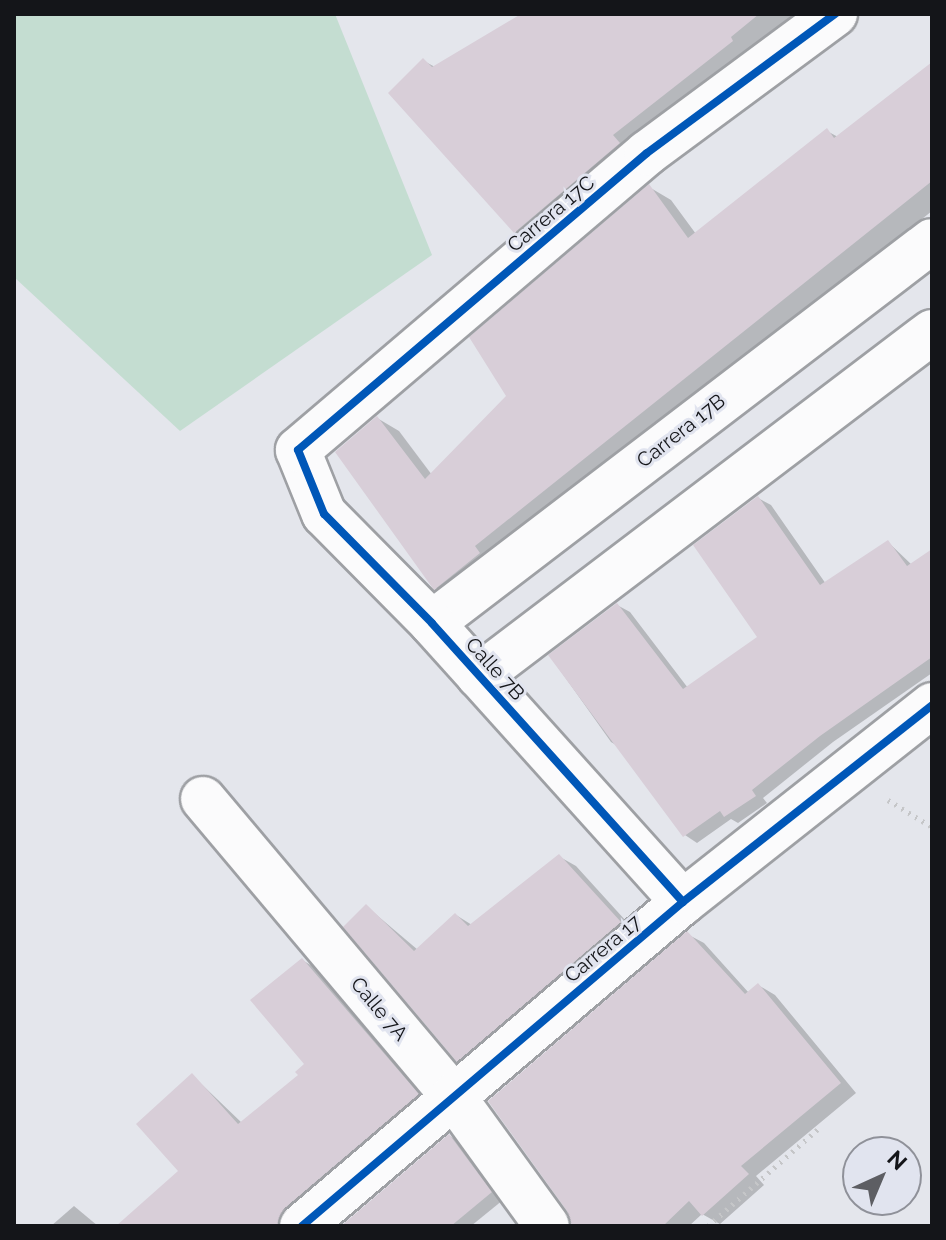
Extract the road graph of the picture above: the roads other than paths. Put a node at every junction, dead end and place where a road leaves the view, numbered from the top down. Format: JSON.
{"nodes":[{"id":1,"x":835,"y":14,"type":"edge"},
{"id":2,"x":932,"y":241,"type":"edge"},
{"id":3,"x":932,"y":332,"type":"edge"},
{"id":4,"x":298,"y":450,"type":"joint"},
{"id":5,"x":432,"y":623,"type":"junction"},
{"id":6,"x":479,"y":676,"type":"junction"},
{"id":7,"x":932,"y":705,"type":"edge"},
{"id":8,"x":203,"y":799,"type":"dead end"},
{"id":9,"x":683,"y":902,"type":"junction"},
{"id":10,"x":453,"y":1096,"type":"junction"},
{"id":11,"x":302,"y":1226,"type":"edge"},
{"id":12,"x":547,"y":1226,"type":"edge"}],
"edges":[{"from":1,"to":4,"type":"street","name":"Carrera 17C"},
{"from":2,"to":5,"type":"street","name":"Carrera 17B"},
{"from":3,"to":6,"type":"street"},
{"from":4,"to":5,"type":"street","name":"Calle 7B"},
{"from":5,"to":6,"type":"street","name":"Calle 7B"},
{"from":6,"to":9,"type":"street","name":"Calle 7B"},
{"from":7,"to":9,"type":"street","name":"Carrera 17"},
{"from":8,"to":10,"type":"street","name":"Calle 7A"},
{"from":9,"to":10,"type":"street","name":"Carrera 17"},
{"from":10,"to":11,"type":"street","name":"Carrera 17"},
{"from":10,"to":12,"type":"street","name":"Calle 7A"}]}
